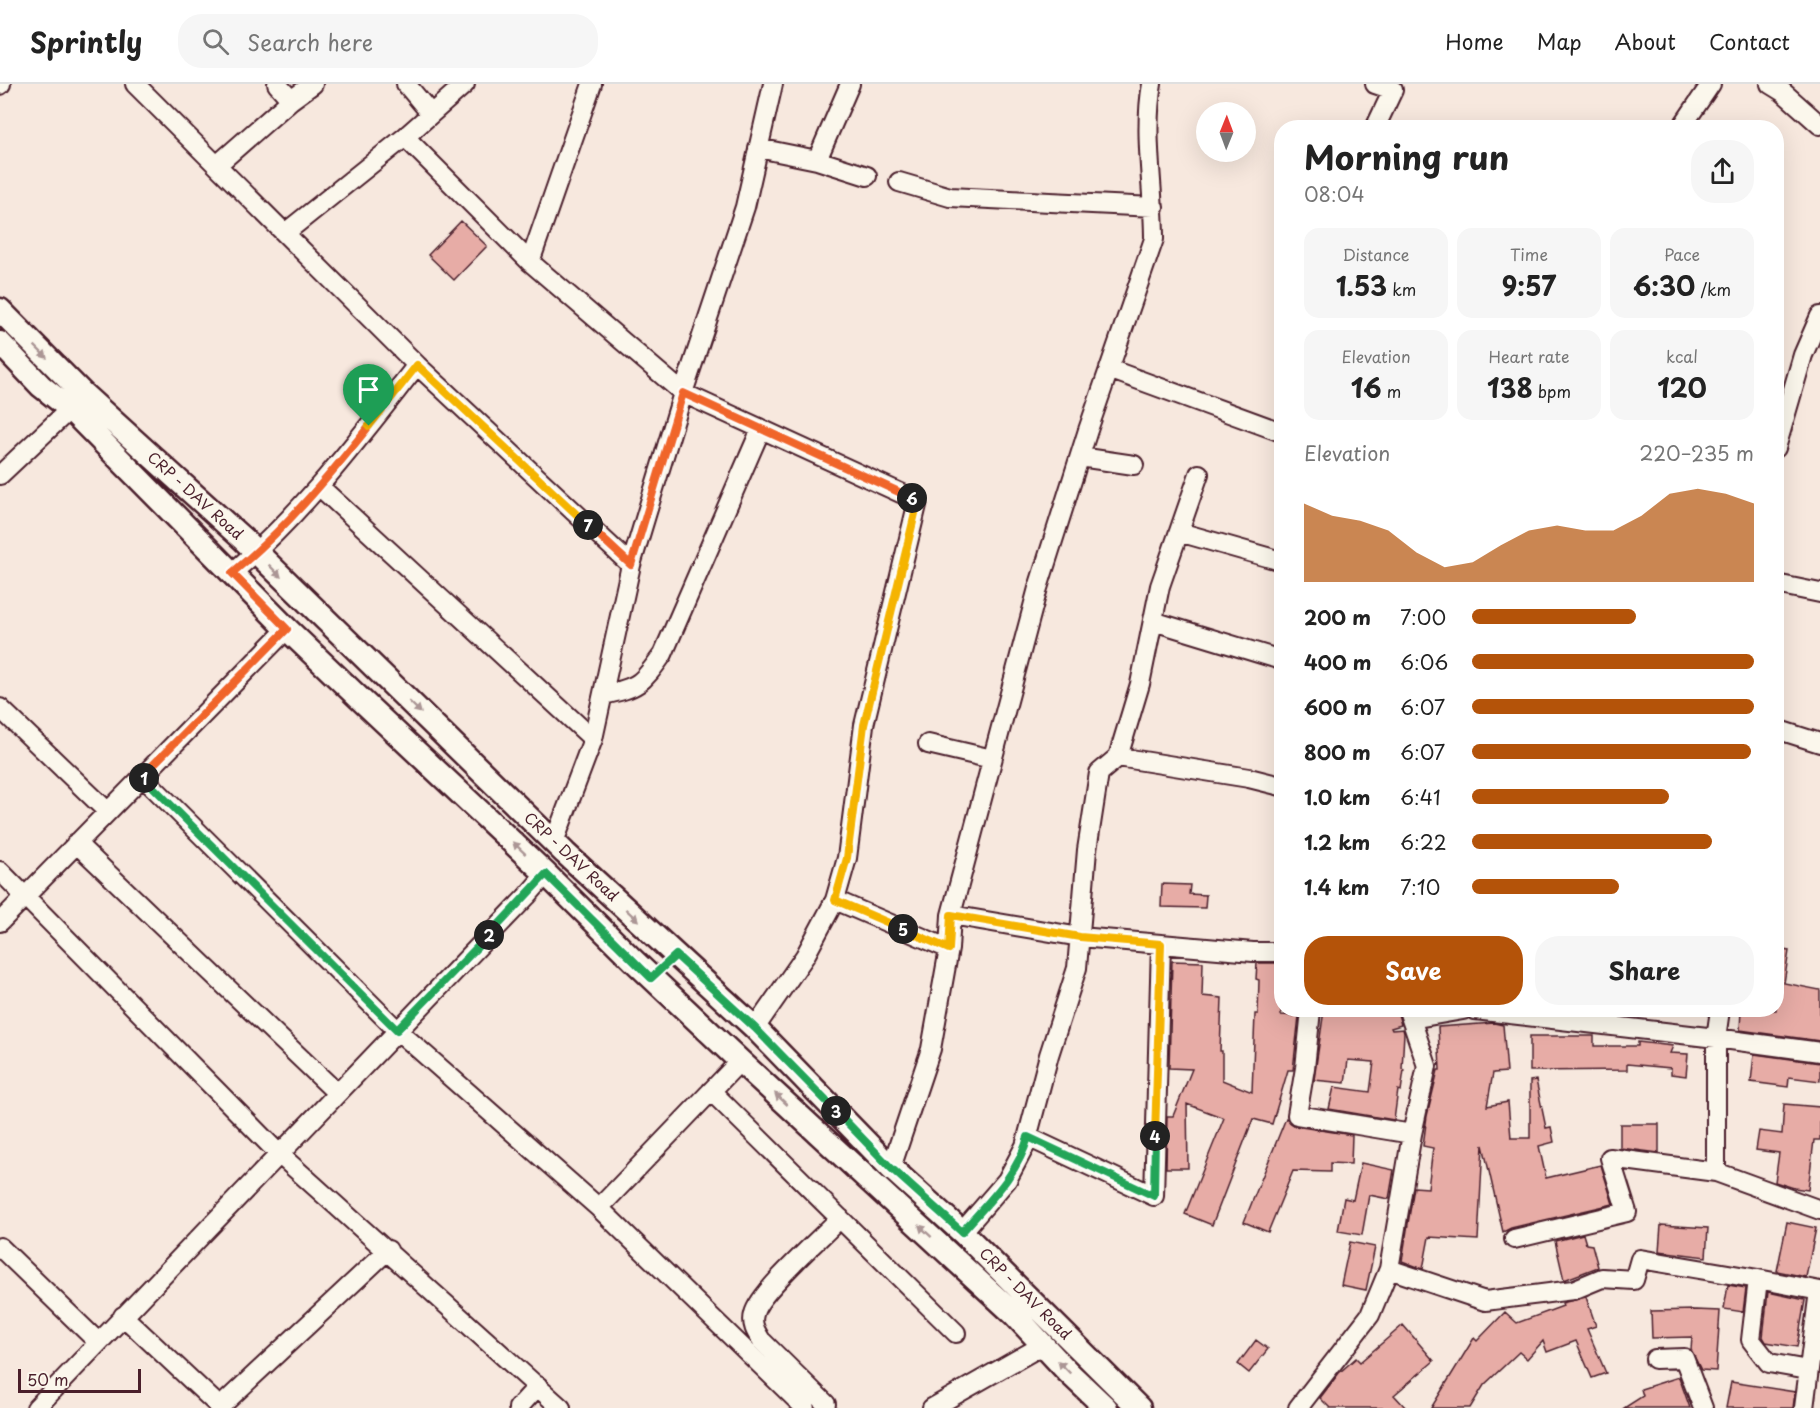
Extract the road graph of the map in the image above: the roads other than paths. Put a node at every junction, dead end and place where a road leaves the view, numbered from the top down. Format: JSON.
{"nodes":[{"id":1,"x":135,"y":84,"type":"edge"},
{"id":2,"x":278,"y":84,"type":"edge"},
{"id":3,"x":313,"y":84,"type":"edge"},
{"id":4,"x":406,"y":84,"type":"edge"},
{"id":5,"x":465,"y":84,"type":"edge"},
{"id":6,"x":592,"y":84,"type":"edge"},
{"id":7,"x":773,"y":84,"type":"edge"},
{"id":8,"x":850,"y":84,"type":"edge"},
{"id":9,"x":1152,"y":84,"type":"edge"},
{"id":10,"x":1374,"y":84,"type":"edge"},
{"id":11,"x":1711,"y":84,"type":"edge"},
{"id":12,"x":1770,"y":84,"type":"edge"},
{"id":13,"x":291,"y":100,"type":"junction"},
{"id":14,"x":431,"y":114,"type":"junction"},
{"id":15,"x":1379,"y":120,"type":"edge"},
{"id":16,"x":1686,"y":120,"type":"edge"},
{"id":17,"x":1820,"y":125,"type":"edge"},
{"id":18,"x":405,"y":137,"type":"junction"},
{"id":19,"x":758,"y":148,"type":"junction"},
{"id":20,"x":817,"y":160,"type":"junction"},
{"id":21,"x":217,"y":165,"type":"junction"},
{"id":22,"x":867,"y":176,"type":"dead end"},
{"id":23,"x":898,"y":183,"type":"dead end"},
{"id":24,"x":1154,"y":207,"type":"junction"},
{"id":25,"x":285,"y":233,"type":"junction"},
{"id":26,"x":530,"y":262,"type":"junction"},
{"id":27,"x":0,"y":310,"type":"edge"},
{"id":28,"x":1820,"y":316,"type":"edge"},
{"id":29,"x":0,"y":342,"type":"edge"},
{"id":30,"x":417,"y":365,"type":"junction"},
{"id":31,"x":1109,"y":369,"type":"junction"},
{"id":32,"x":683,"y":393,"type":"junction"},
{"id":33,"x":69,"y":409,"type":"junction"},
{"id":34,"x":1784,"y":420,"type":"edge"},
{"id":35,"x":761,"y":429,"type":"junction"},
{"id":36,"x":1274,"y":429,"type":"edge"},
{"id":37,"x":1080,"y":457,"type":"junction"},
{"id":38,"x":1134,"y":465,"type":"dead end"},
{"id":39,"x":1199,"y":474,"type":"dead end"},
{"id":40,"x":0,"y":476,"type":"edge"},
{"id":41,"x":320,"y":486,"type":"junction"},
{"id":42,"x":1179,"y":532,"type":"junction"},
{"id":43,"x":257,"y":553,"type":"junction"},
{"id":44,"x":1274,"y":559,"type":"edge"},
{"id":45,"x":631,"y":565,"type":"junction"},
{"id":46,"x":232,"y":573,"type":"junction"},
{"id":47,"x":1784,"y":586,"type":"edge"},
{"id":48,"x":1820,"y":593,"type":"edge"},
{"id":49,"x":1153,"y":621,"type":"junction"},
{"id":50,"x":287,"y":629,"type":"junction"},
{"id":51,"x":1274,"y":658,"type":"edge"},
{"id":52,"x":603,"y":695,"type":"junction"},
{"id":53,"x":0,"y":708,"type":"edge"},
{"id":54,"x":1784,"y":732,"type":"edge"},
{"id":55,"x":593,"y":739,"type":"junction"},
{"id":56,"x":1820,"y":743,"type":"edge"},
{"id":57,"x":928,"y":744,"type":"dead end"},
{"id":58,"x":1118,"y":757,"type":"junction"},
{"id":59,"x":993,"y":759,"type":"junction"},
{"id":60,"x":142,"y":776,"type":"junction"},
{"id":61,"x":1274,"y":784,"type":"edge"},
{"id":62,"x":107,"y":811,"type":"junction"},
{"id":63,"x":554,"y":842,"type":"junction"},
{"id":64,"x":76,"y":843,"type":"junction"},
{"id":65,"x":0,"y":871,"type":"edge"},
{"id":66,"x":546,"y":874,"type":"junction"},
{"id":67,"x":25,"y":896,"type":"junction"},
{"id":68,"x":835,"y":900,"type":"junction"},
{"id":69,"x":951,"y":915,"type":"junction"},
{"id":70,"x":0,"y":922,"type":"edge"},
{"id":71,"x":1080,"y":937,"type":"junction"},
{"id":72,"x":1161,"y":944,"type":"junction"},
{"id":73,"x":949,"y":949,"type":"junction"},
{"id":74,"x":1274,"y":952,"type":"edge"},
{"id":75,"x":676,"y":955,"type":"junction"},
{"id":76,"x":651,"y":978,"type":"junction"},
{"id":77,"x":1310,"y":1017,"type":"edge"},
{"id":78,"x":1411,"y":1017,"type":"edge"},
{"id":79,"x":1535,"y":1017,"type":"edge"},
{"id":80,"x":1719,"y":1017,"type":"edge"},
{"id":81,"x":755,"y":1028,"type":"junction"},
{"id":82,"x":397,"y":1030,"type":"junction"},
{"id":83,"x":1716,"y":1038,"type":"junction"},
{"id":84,"x":1820,"y":1052,"type":"edge"},
{"id":85,"x":740,"y":1061,"type":"junction"},
{"id":86,"x":711,"y":1091,"type":"junction"},
{"id":87,"x":337,"y":1093,"type":"junction"},
{"id":88,"x":1412,"y":1134,"type":"junction"},
{"id":89,"x":1028,"y":1137,"type":"junction"},
{"id":90,"x":279,"y":1154,"type":"junction"},
{"id":91,"x":891,"y":1168,"type":"junction"},
{"id":92,"x":1716,"y":1172,"type":"junction"},
{"id":93,"x":599,"y":1208,"type":"junction"},
{"id":94,"x":1820,"y":1210,"type":"edge"},
{"id":95,"x":840,"y":1218,"type":"junction"},
{"id":96,"x":962,"y":1232,"type":"junction"},
{"id":97,"x":1514,"y":1239,"type":"dead end"},
{"id":98,"x":0,"y":1247,"type":"edge"},
{"id":99,"x":387,"y":1250,"type":"junction"},
{"id":100,"x":1389,"y":1269,"type":"junction"},
{"id":101,"x":1758,"y":1279,"type":"junction"},
{"id":102,"x":1819,"y":1291,"type":"edge"},
{"id":103,"x":123,"y":1316,"type":"junction"},
{"id":104,"x":956,"y":1333,"type":"dead end"},
{"id":105,"x":98,"y":1342,"type":"junction"},
{"id":106,"x":1043,"y":1345,"type":"junction"},
{"id":107,"x":1655,"y":1359,"type":"dead end"},
{"id":108,"x":1808,"y":1370,"type":"junction"},
{"id":109,"x":538,"y":1386,"type":"junction"},
{"id":110,"x":826,"y":1404,"type":"dead end"},
{"id":111,"x":45,"y":1405,"type":"edge"},
{"id":112,"x":221,"y":1408,"type":"edge"},
{"id":113,"x":518,"y":1408,"type":"edge"},
{"id":114,"x":561,"y":1408,"type":"edge"},
{"id":115,"x":805,"y":1408,"type":"edge"},
{"id":116,"x":932,"y":1408,"type":"edge"},
{"id":117,"x":1106,"y":1408,"type":"edge"},
{"id":118,"x":1139,"y":1408,"type":"edge"},
{"id":119,"x":1298,"y":1408,"type":"edge"},
{"id":120,"x":1703,"y":1408,"type":"edge"},
{"id":121,"x":1804,"y":1408,"type":"edge"}],
"edges":[{"from":1,"to":21,"type":"street"},
{"from":2,"to":13,"type":"street"},
{"from":3,"to":13,"type":"street"},
{"from":4,"to":14,"type":"street"},
{"from":5,"to":14,"type":"street"},
{"from":6,"to":26,"type":"street"},
{"from":7,"to":19,"type":"street"},
{"from":8,"to":20,"type":"street"},
{"from":9,"to":24,"type":"street"},
{"from":10,"to":15,"type":"street"},
{"from":11,"to":16,"type":"street"},
{"from":12,"to":17,"type":"street"},
{"from":13,"to":21,"type":"street"},
{"from":14,"to":18,"type":"street"},
{"from":18,"to":25,"type":"street"},
{"from":18,"to":26,"type":"street"},
{"from":19,"to":20,"type":"street"},
{"from":19,"to":32,"type":"street"},
{"from":20,"to":22,"type":"street"},
{"from":21,"to":25,"type":"street"},
{"from":23,"to":24,"type":"street"},
{"from":24,"to":31,"type":"street"},
{"from":25,"to":30,"type":"street"},
{"from":26,"to":32,"type":"street"},
{"from":27,"to":43,"type":"street","name":"CRP - DAV Road","one_way":true},
{"from":28,"to":34,"type":"street"},
{"from":29,"to":33,"type":"street","name":"CRP - DAV Road"},
{"from":30,"to":41,"type":"street"},
{"from":30,"to":45,"type":"street"},
{"from":31,"to":36,"type":"street"},
{"from":31,"to":37,"type":"street"},
{"from":32,"to":35,"type":"street"},
{"from":32,"to":45,"type":"street"},
{"from":33,"to":40,"type":"street"},
{"from":33,"to":46,"type":"street","name":"CRP - DAV Road"},
{"from":35,"to":52,"type":"street"},
{"from":35,"to":68,"type":"street"},
{"from":37,"to":38,"type":"street"},
{"from":37,"to":59,"type":"street"},
{"from":39,"to":42,"type":"street"},
{"from":41,"to":43,"type":"street"},
{"from":41,"to":55,"type":"street"},
{"from":42,"to":44,"type":"street"},
{"from":42,"to":49,"type":"street"},
{"from":43,"to":46,"type":"street"},
{"from":43,"to":63,"type":"street","name":"CRP - DAV Road","one_way":true},
{"from":45,"to":52,"type":"street"},
{"from":46,"to":50,"type":"street","name":"CRP - DAV Road"},
{"from":47,"to":48,"type":"street"},
{"from":49,"to":51,"type":"street"},
{"from":49,"to":58,"type":"street"},
{"from":50,"to":60,"type":"street"},
{"from":66,"to":50,"type":"street","name":"CRP - DAV Road","one_way":true},
{"from":52,"to":55,"type":"street"},
{"from":53,"to":62,"type":"street"},
{"from":54,"to":56,"type":"street"},
{"from":55,"to":63,"type":"street"},
{"from":57,"to":59,"type":"street"},
{"from":58,"to":61,"type":"street"},
{"from":58,"to":71,"type":"street"},
{"from":59,"to":69,"type":"street"},
{"from":60,"to":62,"type":"street"},
{"from":60,"to":82,"type":"street"},
{"from":62,"to":64,"type":"street"},
{"from":63,"to":75,"type":"street","name":"CRP - DAV Road","one_way":true},
{"from":64,"to":67,"type":"street"},
{"from":64,"to":87,"type":"street"},
{"from":65,"to":67,"type":"street"},
{"from":66,"to":76,"type":"street","name":"CRP - DAV Road"},
{"from":66,"to":82,"type":"street"},
{"from":67,"to":70,"type":"street"},
{"from":67,"to":90,"type":"street"},
{"from":68,"to":73,"type":"street"},
{"from":68,"to":81,"type":"street"},
{"from":69,"to":71,"type":"street"},
{"from":69,"to":73,"type":"street"},
{"from":71,"to":72,"type":"street"},
{"from":71,"to":89,"type":"street"},
{"from":72,"to":74,"type":"street"},
{"from":72,"to":89,"type":"street"},
{"from":73,"to":91,"type":"street"},
{"from":75,"to":76,"type":"street"},
{"from":75,"to":81,"type":"street","name":"CRP - DAV Road"},
{"from":76,"to":85,"type":"street","name":"CRP - DAV Road"},
{"from":77,"to":88,"type":"street"},
{"from":78,"to":88,"type":"street"},
{"from":79,"to":83,"type":"street"},
{"from":80,"to":83,"type":"street"},
{"from":81,"to":91,"type":"street","name":"CRP - DAV Road"},
{"from":82,"to":87,"type":"street"},
{"from":82,"to":93,"type":"street"},
{"from":83,"to":84,"type":"street"},
{"from":83,"to":92,"type":"street"},
{"from":85,"to":86,"type":"street"},
{"from":106,"to":85,"type":"street","name":"CRP - DAV Road","one_way":true},
{"from":86,"to":93,"type":"street"},
{"from":86,"to":95,"type":"street"},
{"from":87,"to":90,"type":"street"},
{"from":88,"to":100,"type":"street"},
{"from":89,"to":96,"type":"street"},
{"from":90,"to":99,"type":"street"},
{"from":90,"to":103,"type":"street"},
{"from":91,"to":96,"type":"street","name":"CRP - DAV Road"},
{"from":92,"to":94,"type":"street"},
{"from":92,"to":97,"type":"street"},
{"from":93,"to":115,"type":"street"},
{"from":95,"to":104,"type":"street"},
{"from":95,"to":110,"type":"street"},
{"from":96,"to":118,"type":"street","name":"CRP - DAV Road"},
{"from":98,"to":105,"type":"street"},
{"from":99,"to":109,"type":"street"},
{"from":99,"to":112,"type":"street"},
{"from":100,"to":101,"type":"street"},
{"from":100,"to":119,"type":"street"},
{"from":101,"to":102,"type":"street"},
{"from":101,"to":108,"type":"street"},
{"from":102,"to":108,"type":"street"},
{"from":103,"to":105,"type":"street"},
{"from":103,"to":112,"type":"street"},
{"from":105,"to":111,"type":"street"},
{"from":106,"to":116,"type":"street"},
{"from":117,"to":106,"type":"street","name":"CRP - DAV Road","one_way":true},
{"from":107,"to":120,"type":"street"},
{"from":108,"to":121,"type":"street"},
{"from":109,"to":113,"type":"street"},
{"from":109,"to":114,"type":"street"}]}
